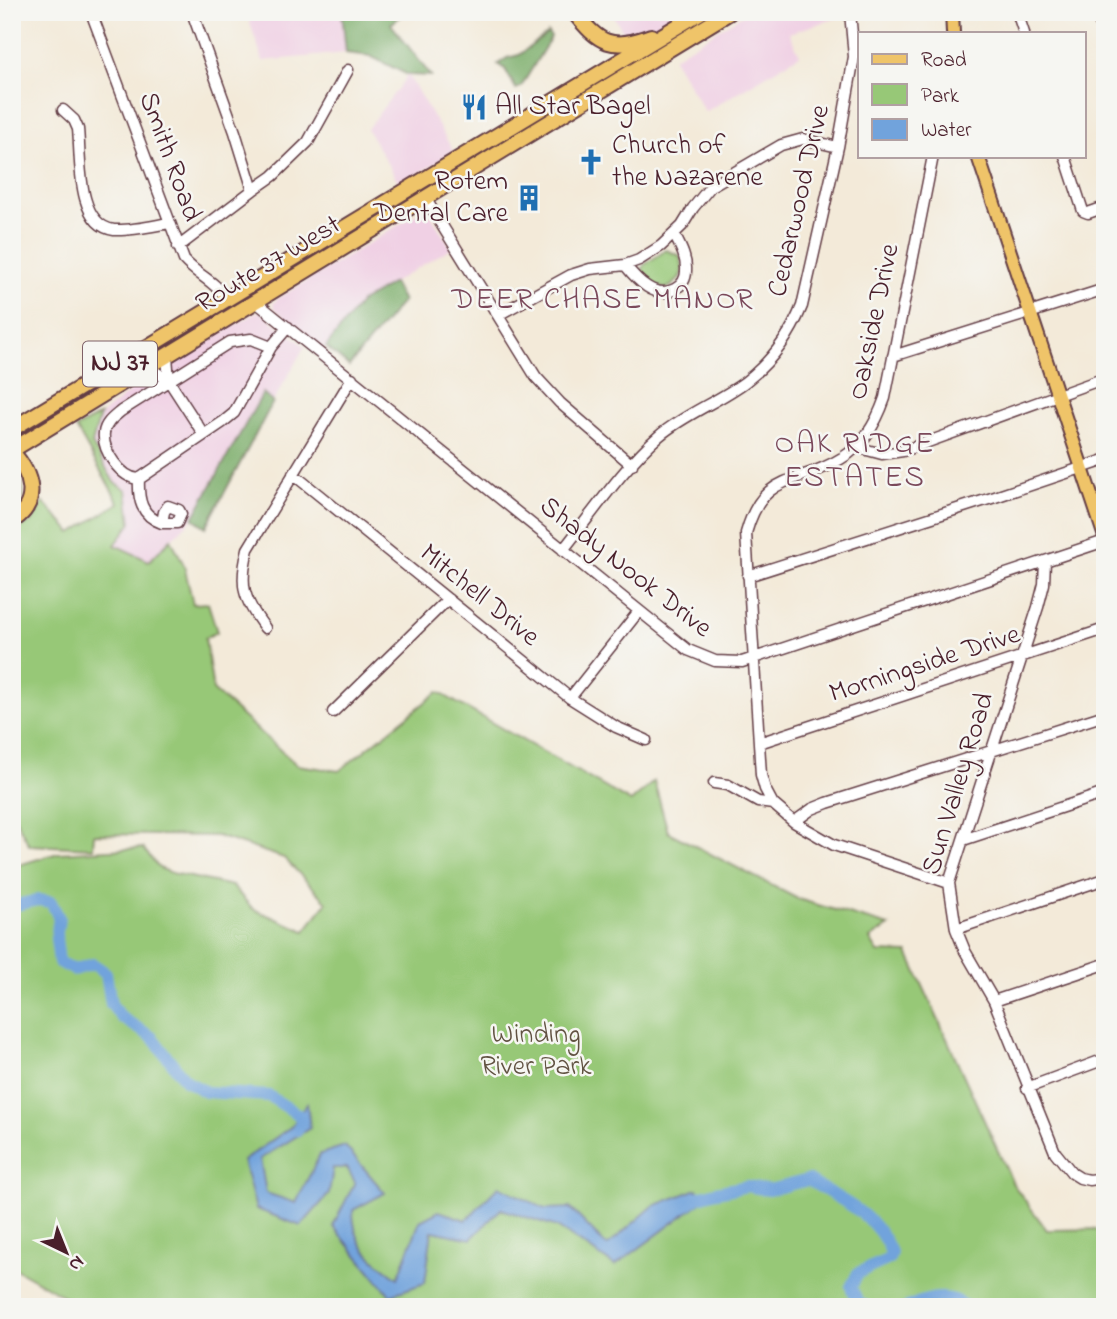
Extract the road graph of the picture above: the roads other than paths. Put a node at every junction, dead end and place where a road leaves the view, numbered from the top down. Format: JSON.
{"nodes":[{"id":1,"x":91,"y":12,"type":"edge"},
{"id":2,"x":192,"y":12,"type":"edge"},
{"id":3,"x":574,"y":12,"type":"edge"},
{"id":4,"x":701,"y":12,"type":"edge"},
{"id":5,"x":730,"y":12,"type":"edge"},
{"id":6,"x":850,"y":12,"type":"edge"},
{"id":7,"x":952,"y":12,"type":"edge"},
{"id":8,"x":1017,"y":12,"type":"edge"},
{"id":9,"x":1096,"y":12,"type":"edge"},
{"id":10,"x":682,"y":24,"type":"junction"},
{"id":11,"x":953,"y":32,"type":"edge"},
{"id":12,"x":1024,"y":32,"type":"edge"},
{"id":13,"x":1105,"y":37,"type":"edge"},
{"id":14,"x":348,"y":70,"type":"dead end"},
{"id":15,"x":64,"y":110,"type":"dead end"},
{"id":16,"x":838,"y":147,"type":"junction"},
{"id":17,"x":933,"y":158,"type":"edge"},
{"id":18,"x":979,"y":158,"type":"edge"},
{"id":19,"x":1066,"y":158,"type":"edge"},
{"id":20,"x":254,"y":190,"type":"junction"},
{"id":21,"x":425,"y":198,"type":"junction"},
{"id":22,"x":1105,"y":207,"type":"edge"},
{"id":23,"x":169,"y":223,"type":"junction"},
{"id":24,"x":674,"y":234,"type":"junction"},
{"id":25,"x":178,"y":247,"type":"junction"},
{"id":26,"x":625,"y":265,"type":"junction"},
{"id":27,"x":1105,"y":289,"type":"edge"},
{"id":28,"x":228,"y":300,"type":"junction"},
{"id":29,"x":256,"y":302,"type":"junction"},
{"id":30,"x":1029,"y":313,"type":"junction"},
{"id":31,"x":498,"y":315,"type":"junction"},
{"id":32,"x":288,"y":327,"type":"junction"},
{"id":33,"x":271,"y":346,"type":"junction"},
{"id":34,"x":167,"y":356,"type":"junction"},
{"id":35,"x":893,"y":356,"type":"junction"},
{"id":36,"x":149,"y":367,"type":"junction"},
{"id":37,"x":352,"y":378,"type":"junction"},
{"id":38,"x":1105,"y":378,"type":"edge"},
{"id":39,"x":169,"y":381,"type":"junction"},
{"id":40,"x":1057,"y":395,"type":"junction"},
{"id":41,"x":12,"y":429,"type":"edge"},
{"id":42,"x":204,"y":435,"type":"junction"},
{"id":43,"x":856,"y":447,"type":"junction"},
{"id":44,"x":12,"y":451,"type":"edge"},
{"id":45,"x":1105,"y":460,"type":"edge"},
{"id":46,"x":632,"y":465,"type":"junction"},
{"id":47,"x":1082,"y":467,"type":"junction"},
{"id":48,"x":293,"y":474,"type":"junction"},
{"id":49,"x":139,"y":479,"type":"junction"},
{"id":50,"x":12,"y":521,"type":"edge"},
{"id":51,"x":162,"y":523,"type":"dead end"},
{"id":52,"x":1105,"y":539,"type":"edge"},
{"id":53,"x":563,"y":550,"type":"junction"},
{"id":54,"x":1045,"y":561,"type":"junction"},
{"id":55,"x":748,"y":576,"type":"junction"},
{"id":56,"x":448,"y":599,"type":"junction"},
{"id":57,"x":639,"y":611,"type":"junction"},
{"id":58,"x":265,"y":628,"type":"dead end"},
{"id":59,"x":1105,"y":629,"type":"edge"},
{"id":60,"x":753,"y":658,"type":"junction"},
{"id":61,"x":1021,"y":658,"type":"junction"},
{"id":62,"x":570,"y":698,"type":"junction"},
{"id":63,"x":333,"y":712,"type":"dead end"},
{"id":64,"x":1105,"y":715,"type":"edge"},
{"id":65,"x":646,"y":740,"type":"dead end"},
{"id":66,"x":759,"y":743,"type":"junction"},
{"id":67,"x":991,"y":752,"type":"junction"},
{"id":68,"x":713,"y":783,"type":"dead end"},
{"id":69,"x":1105,"y":793,"type":"edge"},
{"id":70,"x":773,"y":804,"type":"junction"},
{"id":71,"x":794,"y":822,"type":"junction"},
{"id":72,"x":963,"y":840,"type":"junction"},
{"id":73,"x":1105,"y":879,"type":"edge"},
{"id":74,"x":949,"y":883,"type":"junction"},
{"id":75,"x":956,"y":929,"type":"junction"},
{"id":76,"x":1105,"y":964,"type":"edge"},
{"id":77,"x":994,"y":1001,"type":"junction"},
{"id":78,"x":1105,"y":1059,"type":"edge"},
{"id":79,"x":1027,"y":1088,"type":"junction"},
{"id":80,"x":1105,"y":1178,"type":"edge"}],
"edges":[{"from":1,"to":23,"type":"street","name":"Smith Road"},
{"from":2,"to":20,"type":"street"},
{"from":3,"to":10,"type":"highway"},
{"from":4,"to":10,"type":"highway","name":"Route 37 West","number":"NJ 37"},
{"from":5,"to":21,"type":"highway","name":"Route 37 West","number":"NJ 37"},
{"from":6,"to":16,"type":"street","name":"Cedarwood Drive"},
{"from":7,"to":11,"type":"main road"},
{"from":8,"to":12,"type":"street"},
{"from":9,"to":13,"type":"street"},
{"from":10,"to":28,"type":"highway","name":"Route 37 West","number":"NJ 37"},
{"from":14,"to":20,"type":"street"},
{"from":15,"to":23,"type":"street"},
{"from":16,"to":24,"type":"street"},
{"from":16,"to":46,"type":"street","name":"Cedarwood Drive"},
{"from":17,"to":35,"type":"street","name":"Oakside Drive"},
{"from":18,"to":30,"type":"main road"},
{"from":19,"to":22,"type":"street"},
{"from":20,"to":25,"type":"street"},
{"from":21,"to":29,"type":"highway","name":"Route 37 West","number":"NJ 37"},
{"from":21,"to":31,"type":"street"},
{"from":23,"to":25,"type":"street","name":"Smith Road"},
{"from":24,"to":26,"type":"street"},
{"from":24,"to":26,"type":"street"},
{"from":25,"to":28,"type":"street","name":"Smith Road"},
{"from":26,"to":31,"type":"street"},
{"from":27,"to":30,"type":"street"},
{"from":28,"to":41,"type":"highway","name":"Route 37 West","number":"NJ 37"},
{"from":29,"to":32,"type":"street","name":"Shady Nook Drive"},
{"from":29,"to":34,"type":"highway","name":"Route 37 West","number":"NJ 37"},
{"from":30,"to":35,"type":"street"},
{"from":30,"to":40,"type":"main road"},
{"from":31,"to":46,"type":"street"},
{"from":32,"to":33,"type":"street"},
{"from":32,"to":37,"type":"street","name":"Shady Nook Drive"},
{"from":33,"to":39,"type":"street"},
{"from":33,"to":42,"type":"street"},
{"from":34,"to":36,"type":"highway","name":"Route 37 West","number":"NJ 37"},
{"from":34,"to":39,"type":"street"},
{"from":35,"to":43,"type":"street","name":"Oakside Drive"},
{"from":36,"to":39,"type":"street"},
{"from":36,"to":44,"type":"highway","name":"Route 37 West","number":"NJ 37"},
{"from":37,"to":48,"type":"street"},
{"from":37,"to":53,"type":"street","name":"Shady Nook Drive"},
{"from":38,"to":40,"type":"street"},
{"from":39,"to":42,"type":"street"},
{"from":39,"to":49,"type":"street"},
{"from":40,"to":43,"type":"street"},
{"from":40,"to":47,"type":"main road"},
{"from":42,"to":49,"type":"street"},
{"from":43,"to":55,"type":"street","name":"Oakside Drive"},
{"from":44,"to":50,"type":"highway"},
{"from":45,"to":47,"type":"street"},
{"from":46,"to":53,"type":"street","name":"Cedarwood Drive"},
{"from":47,"to":52,"type":"main road"},
{"from":47,"to":55,"type":"street"},
{"from":48,"to":56,"type":"street","name":"Mitchell Drive"},
{"from":48,"to":58,"type":"street"},
{"from":49,"to":51,"type":"street"},
{"from":52,"to":54,"type":"street","name":"Shady Nook Drive"},
{"from":53,"to":57,"type":"street","name":"Shady Nook Drive"},
{"from":54,"to":60,"type":"street","name":"Shady Nook Drive"},
{"from":54,"to":61,"type":"street","name":"Sun Valley Road"},
{"from":55,"to":60,"type":"street","name":"Oakside Drive"},
{"from":56,"to":62,"type":"street","name":"Mitchell Drive"},
{"from":56,"to":63,"type":"street"},
{"from":57,"to":60,"type":"street","name":"Shady Nook Drive"},
{"from":57,"to":62,"type":"street"},
{"from":59,"to":61,"type":"street","name":"Morningside Drive"},
{"from":60,"to":66,"type":"street","name":"Oakside Drive"},
{"from":61,"to":66,"type":"street","name":"Morningside Drive"},
{"from":61,"to":67,"type":"street","name":"Sun Valley Road"},
{"from":62,"to":65,"type":"street","name":"Mitchell Drive"},
{"from":64,"to":67,"type":"street"},
{"from":66,"to":70,"type":"street","name":"Oakside Drive"},
{"from":67,"to":71,"type":"street"},
{"from":67,"to":72,"type":"street","name":"Sun Valley Road"},
{"from":68,"to":70,"type":"street"},
{"from":69,"to":72,"type":"street"},
{"from":70,"to":71,"type":"street"},
{"from":71,"to":74,"type":"street"},
{"from":72,"to":74,"type":"street","name":"Sun Valley Road"},
{"from":73,"to":75,"type":"street"},
{"from":74,"to":75,"type":"street","name":"Sun Valley Road"},
{"from":75,"to":77,"type":"street","name":"Sun Valley Road"},
{"from":76,"to":77,"type":"street"},
{"from":77,"to":79,"type":"street","name":"Sun Valley Road"},
{"from":78,"to":79,"type":"street"},
{"from":79,"to":80,"type":"street","name":"Sun Valley Road"}]}
